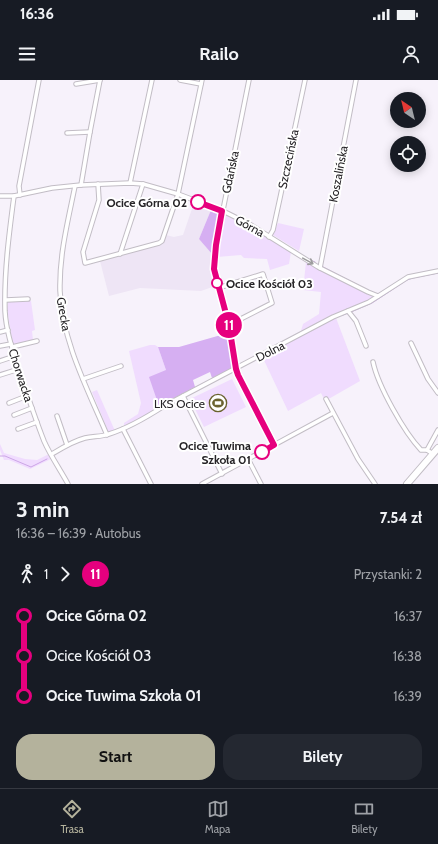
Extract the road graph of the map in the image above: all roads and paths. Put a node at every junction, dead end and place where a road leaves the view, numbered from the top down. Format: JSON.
{"nodes":[{"id":1,"x":39,"y":80,"type":"edge"},
{"id":2,"x":100,"y":80,"type":"edge"},
{"id":3,"x":152,"y":80,"type":"edge"},
{"id":4,"x":180,"y":80,"type":"edge"},
{"id":5,"x":249,"y":80,"type":"edge"},
{"id":6,"x":305,"y":80,"type":"edge"},
{"id":7,"x":356,"y":80,"type":"edge"},
{"id":8,"x":202,"y":82,"type":"edge"},
{"id":9,"x":76,"y":84,"type":"dead end"},
{"id":10,"x":90,"y":132,"type":"junction"},
{"id":11,"x":67,"y":133,"type":"dead end"},
{"id":12,"x":130,"y":183,"type":"junction"},
{"id":13,"x":98,"y":184,"type":"junction"},
{"id":14,"x":143,"y":184,"type":"junction"},
{"id":15,"x":81,"y":185,"type":"junction"},
{"id":16,"x":75,"y":186,"type":"junction"},
{"id":17,"x":178,"y":194,"type":"junction"},
{"id":18,"x":20,"y":195,"type":"junction"},
{"id":19,"x":0,"y":196,"type":"edge"},
{"id":20,"x":14,"y":196,"type":"junction"},
{"id":21,"x":222,"y":211,"type":"junction"},
{"id":22,"x":270,"y":237,"type":"junction"},
{"id":23,"x":120,"y":254,"type":"junction"},
{"id":24,"x":320,"y":268,"type":"junction"},
{"id":25,"x":438,"y":271,"type":"edge"},
{"id":26,"x":218,"y":288,"type":"junction"},
{"id":27,"x":0,"y":290,"type":"edge"},
{"id":28,"x":6,"y":290,"type":"junction"},
{"id":29,"x":378,"y":296,"type":"junction"},
{"id":30,"x":28,"y":299,"type":"dead end"},
{"id":31,"x":6,"y":302,"type":"junction"},
{"id":32,"x":0,"y":303,"type":"edge"},
{"id":33,"x":349,"y":313,"type":"junction"},
{"id":34,"x":229,"y":325,"type":"junction"},
{"id":35,"x":8,"y":330,"type":"junction"},
{"id":36,"x":0,"y":332,"type":"edge"},
{"id":37,"x":37,"y":341,"type":"dead end"},
{"id":38,"x":411,"y":343,"type":"dead end"},
{"id":39,"x":12,"y":345,"type":"junction"},
{"id":40,"x":0,"y":346,"type":"edge"},
{"id":41,"x":366,"y":346,"type":"dead end"},
{"id":42,"x":15,"y":356,"type":"junction"},
{"id":43,"x":0,"y":361,"type":"edge"},
{"id":44,"x":373,"y":362,"type":"dead end"},
{"id":45,"x":121,"y":366,"type":"dead end"},
{"id":46,"x":19,"y":369,"type":"junction"},
{"id":47,"x":236,"y":369,"type":"junction"},
{"id":48,"x":0,"y":375,"type":"edge"},
{"id":49,"x":83,"y":379,"type":"junction"},
{"id":50,"x":438,"y":393,"type":"edge"},
{"id":51,"x":27,"y":396,"type":"junction"},
{"id":52,"x":183,"y":396,"type":"junction"},
{"id":53,"x":326,"y":399,"type":"dead end"},
{"id":54,"x":9,"y":403,"type":"dead end"},
{"id":55,"x":32,"y":408,"type":"junction"},
{"id":56,"x":333,"y":413,"type":"junction"},
{"id":57,"x":14,"y":415,"type":"dead end"},
{"id":58,"x":57,"y":416,"type":"dead end"},
{"id":59,"x":38,"y":422,"type":"junction"},
{"id":60,"x":18,"y":429,"type":"dead end"},
{"id":61,"x":123,"y":429,"type":"junction"},
{"id":62,"x":438,"y":430,"type":"edge"},
{"id":63,"x":107,"y":435,"type":"junction"},
{"id":64,"x":67,"y":445,"type":"junction"},
{"id":65,"x":274,"y":445,"type":"junction"},
{"id":66,"x":438,"y":448,"type":"edge"},
{"id":67,"x":427,"y":450,"type":"junction"},
{"id":68,"x":52,"y":454,"type":"junction"},
{"id":69,"x":433,"y":454,"type":"junction"},
{"id":70,"x":248,"y":459,"type":"junction"},
{"id":71,"x":222,"y":474,"type":"junction"},
{"id":72,"x":68,"y":484,"type":"edge"},
{"id":73,"x":151,"y":484,"type":"edge"},
{"id":74,"x":202,"y":484,"type":"edge"},
{"id":75,"x":261,"y":484,"type":"edge"},
{"id":76,"x":375,"y":484,"type":"edge"},
{"id":77,"x":407,"y":484,"type":"edge"}],
"edges":[{"from":1,"to":18,"type":"street"},
{"from":2,"to":9,"type":"street"},
{"from":2,"to":10,"type":"street"},
{"from":3,"to":12,"type":"street"},
{"from":4,"to":8,"type":"street"},
{"from":5,"to":21,"type":"street","name":"Gdańska"},
{"from":6,"to":22,"type":"street","name":"Szczecińska"},
{"from":7,"to":24,"type":"street","name":"Koszalińska"},
{"from":8,"to":17,"type":"street"},
{"from":10,"to":11,"type":"street"},
{"from":10,"to":15,"type":"street"},
{"from":12,"to":13,"type":"street","name":"Górna"},
{"from":12,"to":14,"type":"street","name":"Górna"},
{"from":13,"to":15,"type":"street","name":"Górna"},
{"from":13,"to":23,"type":"street"},
{"from":14,"to":17,"type":"street","name":"Górna"},
{"from":14,"to":23,"type":"street"},
{"from":15,"to":16,"type":"street","name":"Górna"},
{"from":16,"to":18,"type":"street","name":"Górna"},
{"from":16,"to":49,"type":"street","name":"Grecka"},
{"from":17,"to":21,"type":"street","name":"Górna"},
{"from":17,"to":23,"type":"street"},
{"from":18,"to":20,"type":"street","name":"Górna"},
{"from":19,"to":20,"type":"street","name":"Górna"},
{"from":20,"to":28,"type":"street","name":"Chorwacka"},
{"from":21,"to":22,"type":"street","name":"Górna"},
{"from":21,"to":26,"type":"street","name":"Gdańska"},
{"from":22,"to":24,"type":"street","name":"Górna","one_way":true},
{"from":24,"to":29,"type":"street","name":"Górna"},
{"from":25,"to":29,"type":"street"},
{"from":26,"to":34,"type":"street","name":"Gdańska"},
{"from":26,"to":34,"type":"street"},
{"from":27,"to":28,"type":"street"},
{"from":28,"to":31,"type":"street","name":"Chorwacka"},
{"from":29,"to":33,"type":"street","name":"Dolna"},
{"from":30,"to":31,"type":"street"},
{"from":31,"to":32,"type":"street"},
{"from":31,"to":35,"type":"street","name":"Chorwacka"},
{"from":33,"to":41,"type":"street"},
{"from":33,"to":47,"type":"street","name":"Dolna"},
{"from":34,"to":47,"type":"street","name":"Gdańska"},
{"from":35,"to":36,"type":"street"},
{"from":35,"to":39,"type":"street","name":"Chorwacka"},
{"from":37,"to":39,"type":"street"},
{"from":38,"to":50,"type":"street"},
{"from":39,"to":40,"type":"street"},
{"from":39,"to":42,"type":"street","name":"Chorwacka"},
{"from":42,"to":43,"type":"street"},
{"from":42,"to":46,"type":"street","name":"Chorwacka"},
{"from":44,"to":67,"type":"street"},
{"from":45,"to":49,"type":"street"},
{"from":46,"to":48,"type":"street"},
{"from":46,"to":51,"type":"street","name":"Chorwacka"},
{"from":47,"to":52,"type":"street","name":"Dolna"},
{"from":47,"to":65,"type":"street","name":"Gdańska"},
{"from":49,"to":63,"type":"street","name":"Grecka"},
{"from":51,"to":54,"type":"street"},
{"from":51,"to":55,"type":"street","name":"Chorwacka"},
{"from":52,"to":61,"type":"street","name":"Dolna"},
{"from":52,"to":71,"type":"street"},
{"from":53,"to":56,"type":"street"},
{"from":55,"to":57,"type":"street"},
{"from":55,"to":59,"type":"street","name":"Chorwacka"},
{"from":56,"to":65,"type":"street"},
{"from":56,"to":76,"type":"street"},
{"from":58,"to":64,"type":"street"},
{"from":59,"to":60,"type":"street"},
{"from":59,"to":68,"type":"street","name":"Chorwacka"},
{"from":61,"to":63,"type":"street","name":"Dolna"},
{"from":61,"to":73,"type":"street"},
{"from":62,"to":67,"type":"street"},
{"from":63,"to":64,"type":"street","name":"Dolna"},
{"from":64,"to":68,"type":"street","name":"Dolna"},
{"from":65,"to":70,"type":"street"},
{"from":66,"to":69,"type":"main road"},
{"from":67,"to":69,"type":"street"},
{"from":68,"to":72,"type":"street","name":"Chorwacka"},
{"from":69,"to":77,"type":"main road"},
{"from":70,"to":71,"type":"street"},
{"from":70,"to":75,"type":"street"},
{"from":71,"to":74,"type":"street"}]}
